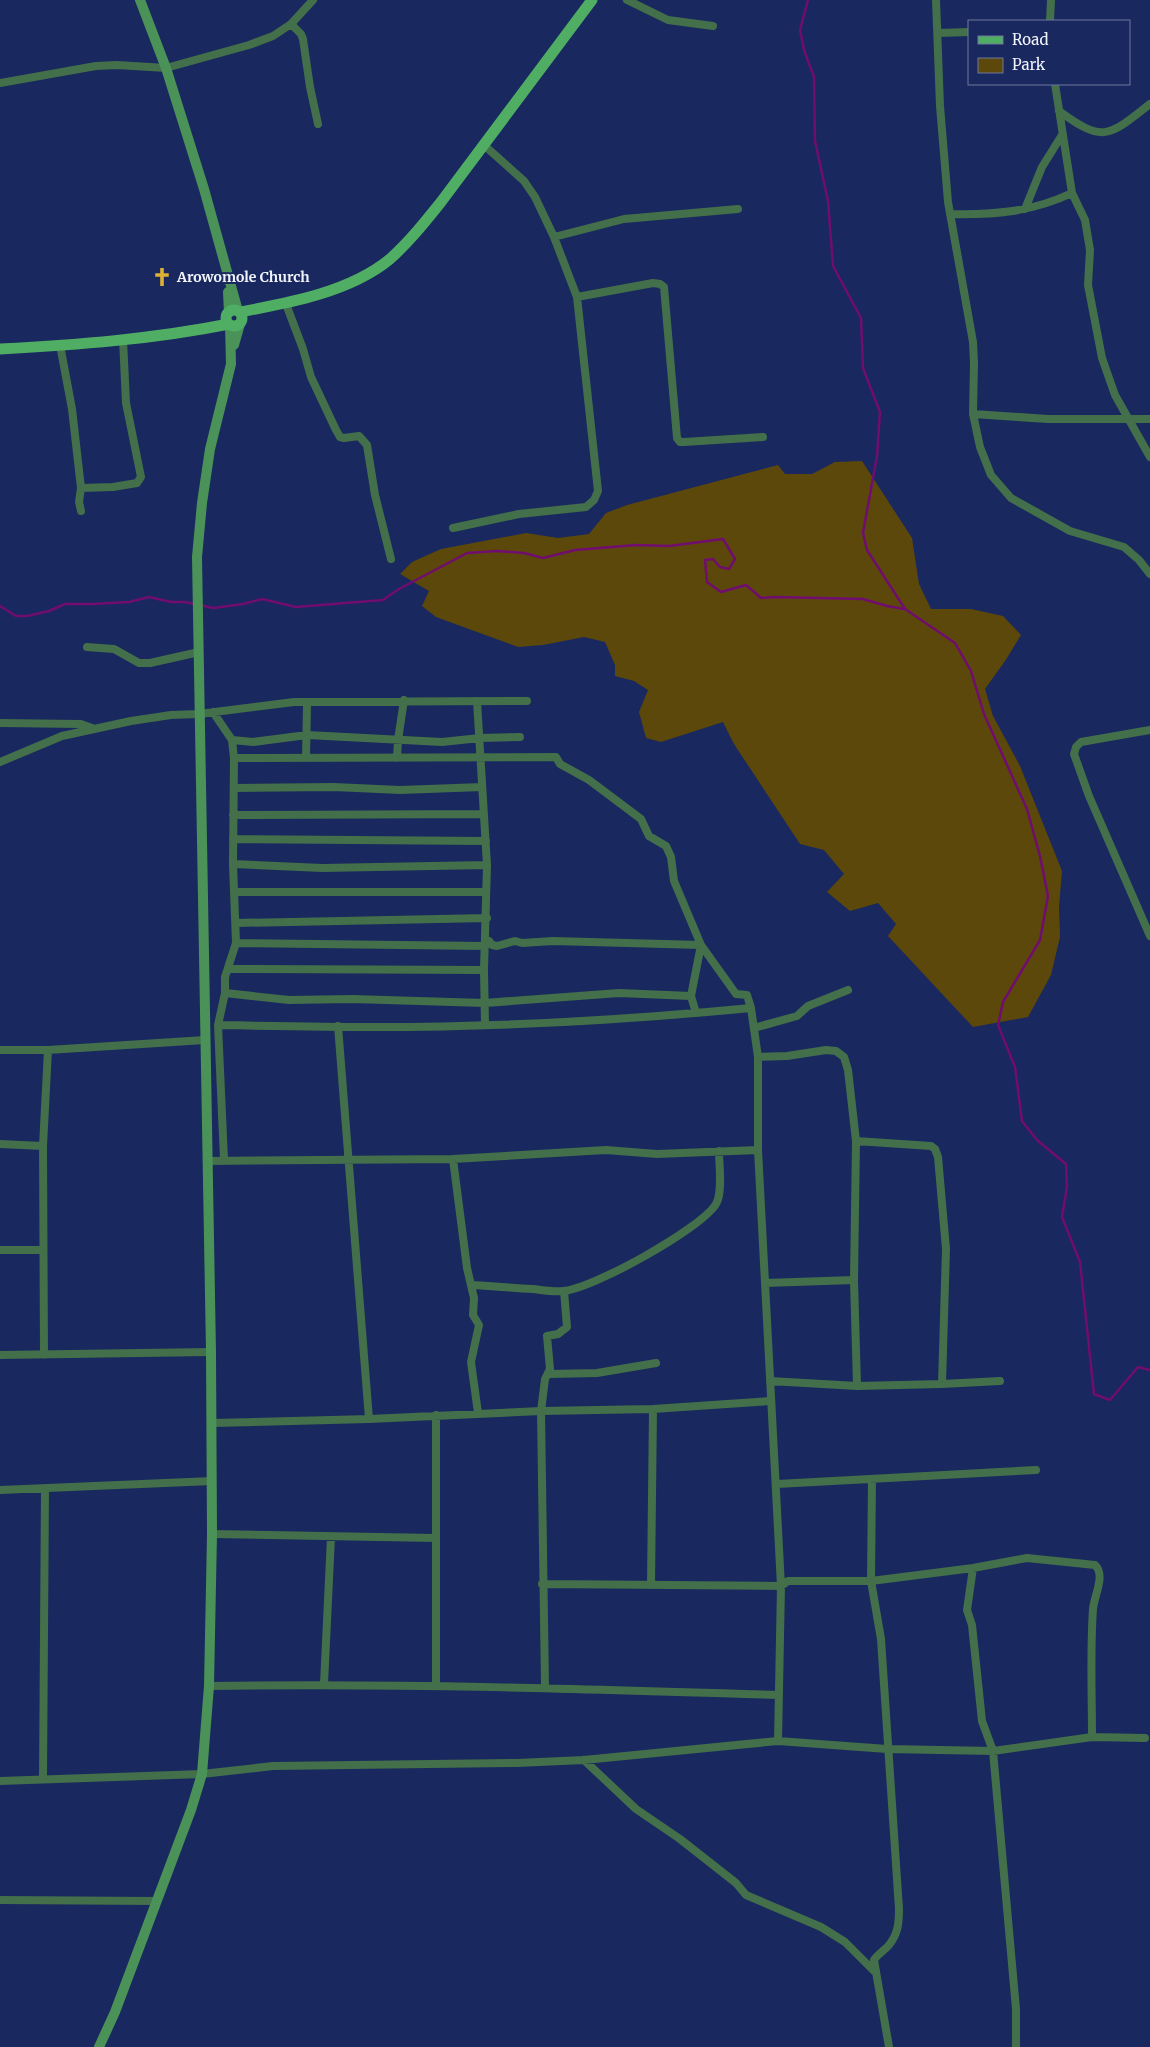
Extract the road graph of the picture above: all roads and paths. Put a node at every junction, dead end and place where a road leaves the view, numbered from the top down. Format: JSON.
{"nodes":[{"id":1,"x":140,"y":0,"type":"edge"},
{"id":2,"x":313,"y":0,"type":"edge"},
{"id":3,"x":592,"y":0,"type":"edge"},
{"id":4,"x":627,"y":0,"type":"edge"},
{"id":5,"x":936,"y":0,"type":"edge"},
{"id":6,"x":1051,"y":0,"type":"edge"},
{"id":7,"x":1050,"y":20,"type":"edge"},
{"id":8,"x":291,"y":24,"type":"junction"},
{"id":9,"x":714,"y":26,"type":"dead end"},
{"id":10,"x":968,"y":32,"type":"edge"},
{"id":11,"x":938,"y":33,"type":"junction"},
{"id":12,"x":166,"y":68,"type":"junction"},
{"id":13,"x":0,"y":83,"type":"edge"},
{"id":14,"x":1055,"y":85,"type":"edge"},
{"id":15,"x":1150,"y":104,"type":"edge"},
{"id":16,"x":1059,"y":111,"type":"junction"},
{"id":17,"x":318,"y":124,"type":"dead end"},
{"id":18,"x":1062,"y":135,"type":"junction"},
{"id":19,"x":485,"y":146,"type":"junction"},
{"id":20,"x":1072,"y":193,"type":"junction"},
{"id":21,"x":738,"y":209,"type":"dead end"},
{"id":22,"x":1025,"y":209,"type":"junction"},
{"id":23,"x":950,"y":214,"type":"junction"},
{"id":24,"x":554,"y":237,"type":"junction"},
{"id":25,"x":578,"y":297,"type":"junction"},
{"id":26,"x":283,"y":304,"type":"junction"},
{"id":27,"x":234,"y":318,"type":"junction"},
{"id":28,"x":123,"y":339,"type":"junction"},
{"id":29,"x":60,"y":345,"type":"junction"},
{"id":30,"x":0,"y":349,"type":"edge"},
{"id":31,"x":973,"y":414,"type":"junction"},
{"id":32,"x":1129,"y":419,"type":"junction"},
{"id":33,"x":1150,"y":419,"type":"edge"},
{"id":34,"x":763,"y":437,"type":"dead end"},
{"id":35,"x":1150,"y":457,"type":"edge"},
{"id":36,"x":81,"y":488,"type":"junction"},
{"id":37,"x":82,"y":511,"type":"dead end"},
{"id":38,"x":454,"y":528,"type":"dead end"},
{"id":39,"x":391,"y":559,"type":"dead end"},
{"id":40,"x":1150,"y":574,"type":"edge"},
{"id":41,"x":87,"y":647,"type":"dead end"},
{"id":42,"x":199,"y":652,"type":"junction"},
{"id":43,"x":404,"y":700,"type":"junction"},
{"id":44,"x":477,"y":701,"type":"junction"},
{"id":45,"x":527,"y":701,"type":"dead end"},
{"id":46,"x":306,"y":704,"type":"junction"},
{"id":47,"x":213,"y":712,"type":"junction"},
{"id":48,"x":199,"y":714,"type":"junction"},
{"id":49,"x":0,"y":723,"type":"edge"},
{"id":50,"x":98,"y":730,"type":"junction"},
{"id":51,"x":1150,"y":730,"type":"edge"},
{"id":52,"x":307,"y":735,"type":"junction"},
{"id":53,"x":520,"y":737,"type":"dead end"},
{"id":54,"x":480,"y":738,"type":"junction"},
{"id":55,"x":232,"y":740,"type":"junction"},
{"id":56,"x":398,"y":740,"type":"junction"},
{"id":57,"x":481,"y":757,"type":"junction"},
{"id":58,"x":234,"y":758,"type":"junction"},
{"id":59,"x":306,"y":758,"type":"junction"},
{"id":60,"x":398,"y":758,"type":"junction"},
{"id":61,"x":0,"y":762,"type":"edge"},
{"id":62,"x":482,"y":787,"type":"junction"},
{"id":63,"x":234,"y":788,"type":"junction"},
{"id":64,"x":484,"y":814,"type":"junction"},
{"id":65,"x":233,"y":815,"type":"junction"},
{"id":66,"x":233,"y":839,"type":"junction"},
{"id":67,"x":486,"y":841,"type":"junction"},
{"id":68,"x":233,"y":864,"type":"junction"},
{"id":69,"x":487,"y":865,"type":"junction"},
{"id":70,"x":234,"y":892,"type":"junction"},
{"id":71,"x":486,"y":892,"type":"junction"},
{"id":72,"x":487,"y":918,"type":"junction"},
{"id":73,"x":236,"y":923,"type":"junction"},
{"id":74,"x":1150,"y":936,"type":"edge"},
{"id":75,"x":236,"y":943,"type":"junction"},
{"id":76,"x":701,"y":945,"type":"junction"},
{"id":77,"x":485,"y":946,"type":"junction"},
{"id":78,"x":228,"y":970,"type":"junction"},
{"id":79,"x":484,"y":970,"type":"junction"},
{"id":80,"x":848,"y":990,"type":"dead end"},
{"id":81,"x":225,"y":992,"type":"junction"},
{"id":82,"x":691,"y":996,"type":"junction"},
{"id":83,"x":485,"y":1003,"type":"junction"},
{"id":84,"x":751,"y":1008,"type":"junction"},
{"id":85,"x":696,"y":1013,"type":"junction"},
{"id":86,"x":218,"y":1025,"type":"junction"},
{"id":87,"x":485,"y":1025,"type":"junction"},
{"id":88,"x":338,"y":1026,"type":"junction"},
{"id":89,"x":754,"y":1028,"type":"junction"},
{"id":90,"x":205,"y":1040,"type":"junction"},
{"id":91,"x":0,"y":1050,"type":"edge"},
{"id":92,"x":48,"y":1050,"type":"junction"},
{"id":93,"x":758,"y":1057,"type":"junction"},
{"id":94,"x":856,"y":1141,"type":"junction"},
{"id":95,"x":0,"y":1144,"type":"edge"},
{"id":96,"x":43,"y":1146,"type":"junction"},
{"id":97,"x":758,"y":1150,"type":"junction"},
{"id":98,"x":719,"y":1151,"type":"junction"},
{"id":99,"x":224,"y":1159,"type":"junction"},
{"id":100,"x":453,"y":1159,"type":"junction"},
{"id":101,"x":350,"y":1160,"type":"junction"},
{"id":102,"x":207,"y":1161,"type":"junction"},
{"id":103,"x":0,"y":1250,"type":"edge"},
{"id":104,"x":42,"y":1250,"type":"junction"},
{"id":105,"x":854,"y":1280,"type":"junction"},
{"id":106,"x":765,"y":1283,"type":"junction"},
{"id":107,"x":472,"y":1285,"type":"junction"},
{"id":108,"x":564,"y":1291,"type":"junction"},
{"id":109,"x":211,"y":1352,"type":"junction"},
{"id":110,"x":0,"y":1355,"type":"edge"},
{"id":111,"x":44,"y":1355,"type":"junction"},
{"id":112,"x":656,"y":1363,"type":"dead end"},
{"id":113,"x":549,"y":1374,"type":"junction"},
{"id":114,"x":1000,"y":1380,"type":"dead end"},
{"id":115,"x":770,"y":1381,"type":"junction"},
{"id":116,"x":942,"y":1384,"type":"junction"},
{"id":117,"x":857,"y":1386,"type":"junction"},
{"id":118,"x":771,"y":1401,"type":"junction"},
{"id":119,"x":653,"y":1409,"type":"junction"},
{"id":120,"x":541,"y":1411,"type":"junction"},
{"id":121,"x":478,"y":1413,"type":"junction"},
{"id":122,"x":436,"y":1415,"type":"junction"},
{"id":123,"x":369,"y":1419,"type":"junction"},
{"id":124,"x":212,"y":1423,"type":"junction"},
{"id":125,"x":1036,"y":1470,"type":"dead end"},
{"id":126,"x":872,"y":1479,"type":"junction"},
{"id":127,"x":212,"y":1481,"type":"junction"},
{"id":128,"x":777,"y":1484,"type":"junction"},
{"id":129,"x":45,"y":1489,"type":"junction"},
{"id":130,"x":0,"y":1490,"type":"edge"},
{"id":131,"x":212,"y":1534,"type":"junction"},
{"id":132,"x":331,"y":1537,"type":"junction"},
{"id":133,"x":435,"y":1538,"type":"junction"},
{"id":134,"x":973,"y":1568,"type":"junction"},
{"id":135,"x":871,"y":1581,"type":"junction"},
{"id":136,"x":542,"y":1584,"type":"junction"},
{"id":137,"x":651,"y":1584,"type":"junction"},
{"id":138,"x":781,"y":1586,"type":"junction"},
{"id":139,"x":324,"y":1684,"type":"junction"},
{"id":140,"x":209,"y":1686,"type":"junction"},
{"id":141,"x":436,"y":1686,"type":"junction"},
{"id":142,"x":545,"y":1688,"type":"junction"},
{"id":143,"x":779,"y":1695,"type":"junction"},
{"id":144,"x":1092,"y":1737,"type":"junction"},
{"id":145,"x":1145,"y":1738,"type":"dead end"},
{"id":146,"x":778,"y":1741,"type":"junction"},
{"id":147,"x":887,"y":1749,"type":"junction"},
{"id":148,"x":993,"y":1751,"type":"junction"},
{"id":149,"x":584,"y":1760,"type":"junction"},
{"id":150,"x":202,"y":1774,"type":"junction"},
{"id":151,"x":43,"y":1779,"type":"junction"},
{"id":152,"x":0,"y":1782,"type":"edge"},
{"id":153,"x":0,"y":1900,"type":"edge"},
{"id":154,"x":156,"y":1901,"type":"junction"},
{"id":155,"x":875,"y":1972,"type":"junction"},
{"id":156,"x":99,"y":2047,"type":"edge"},
{"id":157,"x":889,"y":2047,"type":"edge"},
{"id":158,"x":1016,"y":2047,"type":"edge"}],
"edges":[{"from":1,"to":12,"type":"main road"},
{"from":2,"to":8,"type":"street"},
{"from":3,"to":19,"type":"main road"},
{"from":4,"to":9,"type":"street"},
{"from":5,"to":11,"type":"street"},
{"from":6,"to":7,"type":"street"},
{"from":8,"to":12,"type":"street"},
{"from":8,"to":17,"type":"street"},
{"from":10,"to":11,"type":"street"},
{"from":11,"to":23,"type":"street"},
{"from":12,"to":13,"type":"street"},
{"from":12,"to":27,"type":"main road"},
{"from":14,"to":16,"type":"street"},
{"from":15,"to":16,"type":"street"},
{"from":16,"to":18,"type":"street"},
{"from":18,"to":20,"type":"street"},
{"from":18,"to":22,"type":"street"},
{"from":19,"to":24,"type":"street"},
{"from":19,"to":26,"type":"main road"},
{"from":20,"to":22,"type":"street"},
{"from":20,"to":32,"type":"street"},
{"from":21,"to":24,"type":"street"},
{"from":22,"to":23,"type":"street"},
{"from":23,"to":31,"type":"street"},
{"from":24,"to":25,"type":"street"},
{"from":25,"to":34,"type":"street"},
{"from":25,"to":38,"type":"street"},
{"from":26,"to":27,"type":"main road"},
{"from":26,"to":39,"type":"street"},
{"from":27,"to":28,"type":"main road"},
{"from":27,"to":42,"type":"main road"},
{"from":28,"to":29,"type":"main road"},
{"from":28,"to":36,"type":"street"},
{"from":29,"to":30,"type":"main road"},
{"from":29,"to":36,"type":"street"},
{"from":31,"to":32,"type":"street"},
{"from":31,"to":40,"type":"street"},
{"from":32,"to":33,"type":"street"},
{"from":32,"to":35,"type":"street"},
{"from":36,"to":37,"type":"street"},
{"from":41,"to":42,"type":"street"},
{"from":42,"to":48,"type":"main road"},
{"from":43,"to":44,"type":"street"},
{"from":43,"to":46,"type":"street"},
{"from":43,"to":56,"type":"street"},
{"from":44,"to":45,"type":"street"},
{"from":44,"to":54,"type":"street"},
{"from":46,"to":47,"type":"street"},
{"from":46,"to":52,"type":"street"},
{"from":47,"to":48,"type":"street"},
{"from":47,"to":55,"type":"street"},
{"from":48,"to":50,"type":"street"},
{"from":48,"to":90,"type":"main road"},
{"from":49,"to":50,"type":"street"},
{"from":50,"to":61,"type":"street"},
{"from":51,"to":74,"type":"street"},
{"from":52,"to":55,"type":"street"},
{"from":52,"to":56,"type":"street"},
{"from":52,"to":59,"type":"street"},
{"from":53,"to":54,"type":"street"},
{"from":54,"to":56,"type":"street"},
{"from":54,"to":57,"type":"street"},
{"from":55,"to":58,"type":"street"},
{"from":56,"to":60,"type":"street"},
{"from":57,"to":60,"type":"street"},
{"from":57,"to":62,"type":"street"},
{"from":57,"to":76,"type":"street"},
{"from":58,"to":59,"type":"street"},
{"from":58,"to":63,"type":"street"},
{"from":59,"to":60,"type":"street"},
{"from":62,"to":63,"type":"street"},
{"from":62,"to":64,"type":"street"},
{"from":63,"to":65,"type":"street"},
{"from":64,"to":65,"type":"street"},
{"from":64,"to":67,"type":"street"},
{"from":65,"to":66,"type":"street"},
{"from":66,"to":67,"type":"street"},
{"from":66,"to":68,"type":"street"},
{"from":67,"to":69,"type":"street"},
{"from":68,"to":69,"type":"street"},
{"from":68,"to":70,"type":"street"},
{"from":69,"to":71,"type":"street"},
{"from":70,"to":71,"type":"street"},
{"from":70,"to":73,"type":"street"},
{"from":71,"to":72,"type":"street"},
{"from":72,"to":73,"type":"street"},
{"from":72,"to":77,"type":"street"},
{"from":73,"to":75,"type":"street"},
{"from":75,"to":77,"type":"street"},
{"from":75,"to":78,"type":"street"},
{"from":76,"to":77,"type":"street"},
{"from":76,"to":82,"type":"street"},
{"from":76,"to":84,"type":"street"},
{"from":77,"to":79,"type":"street"},
{"from":78,"to":79,"type":"street"},
{"from":78,"to":81,"type":"street"},
{"from":79,"to":83,"type":"street"},
{"from":80,"to":89,"type":"street"},
{"from":81,"to":83,"type":"street"},
{"from":81,"to":86,"type":"street"},
{"from":82,"to":83,"type":"street"},
{"from":82,"to":85,"type":"street"},
{"from":83,"to":87,"type":"street"},
{"from":84,"to":85,"type":"street"},
{"from":84,"to":89,"type":"street"},
{"from":85,"to":87,"type":"street"},
{"from":86,"to":88,"type":"street"},
{"from":86,"to":99,"type":"street"},
{"from":87,"to":88,"type":"street"},
{"from":88,"to":101,"type":"street"},
{"from":89,"to":93,"type":"street"},
{"from":90,"to":92,"type":"street"},
{"from":90,"to":102,"type":"main road"},
{"from":91,"to":92,"type":"street"},
{"from":92,"to":96,"type":"street"},
{"from":93,"to":94,"type":"street"},
{"from":93,"to":97,"type":"street"},
{"from":94,"to":105,"type":"street"},
{"from":94,"to":116,"type":"street"},
{"from":95,"to":96,"type":"street"},
{"from":96,"to":104,"type":"street"},
{"from":97,"to":98,"type":"street"},
{"from":97,"to":106,"type":"street"},
{"from":98,"to":100,"type":"street"},
{"from":98,"to":108,"type":"street"},
{"from":99,"to":101,"type":"street"},
{"from":99,"to":102,"type":"street"},
{"from":100,"to":101,"type":"street"},
{"from":100,"to":107,"type":"street"},
{"from":101,"to":123,"type":"street"},
{"from":102,"to":109,"type":"main road"},
{"from":103,"to":104,"type":"street"},
{"from":104,"to":111,"type":"street"},
{"from":105,"to":106,"type":"street"},
{"from":105,"to":117,"type":"street"},
{"from":106,"to":115,"type":"street"},
{"from":107,"to":108,"type":"street"},
{"from":107,"to":121,"type":"street"},
{"from":108,"to":113,"type":"street"},
{"from":109,"to":111,"type":"street"},
{"from":109,"to":124,"type":"main road"},
{"from":110,"to":111,"type":"street"},
{"from":112,"to":113,"type":"street"},
{"from":113,"to":120,"type":"street"},
{"from":114,"to":116,"type":"street"},
{"from":115,"to":117,"type":"street"},
{"from":115,"to":118,"type":"street"},
{"from":116,"to":117,"type":"street"},
{"from":118,"to":119,"type":"street"},
{"from":118,"to":128,"type":"street"},
{"from":119,"to":120,"type":"street"},
{"from":119,"to":137,"type":"street"},
{"from":120,"to":121,"type":"street"},
{"from":120,"to":136,"type":"street"},
{"from":121,"to":122,"type":"street"},
{"from":122,"to":123,"type":"street"},
{"from":122,"to":133,"type":"street"},
{"from":123,"to":124,"type":"street"},
{"from":124,"to":127,"type":"main road"},
{"from":125,"to":126,"type":"street"},
{"from":126,"to":128,"type":"street"},
{"from":126,"to":135,"type":"street"},
{"from":127,"to":129,"type":"street"},
{"from":127,"to":131,"type":"main road"},
{"from":128,"to":138,"type":"street"},
{"from":129,"to":130,"type":"street"},
{"from":129,"to":151,"type":"street"},
{"from":131,"to":132,"type":"street"},
{"from":131,"to":140,"type":"main road"},
{"from":132,"to":133,"type":"street"},
{"from":132,"to":139,"type":"street"},
{"from":133,"to":141,"type":"street"},
{"from":134,"to":135,"type":"street"},
{"from":134,"to":144,"type":"street"},
{"from":134,"to":148,"type":"street"},
{"from":135,"to":138,"type":"street"},
{"from":135,"to":147,"type":"street"},
{"from":136,"to":137,"type":"street"},
{"from":136,"to":142,"type":"street"},
{"from":137,"to":138,"type":"street"},
{"from":138,"to":143,"type":"street"},
{"from":139,"to":140,"type":"street"},
{"from":139,"to":141,"type":"street"},
{"from":140,"to":150,"type":"main road"},
{"from":141,"to":142,"type":"street"},
{"from":142,"to":143,"type":"street"},
{"from":143,"to":146,"type":"street"},
{"from":144,"to":145,"type":"street"},
{"from":144,"to":148,"type":"street"},
{"from":146,"to":147,"type":"street"},
{"from":146,"to":149,"type":"street"},
{"from":147,"to":148,"type":"street"},
{"from":147,"to":155,"type":"street"},
{"from":148,"to":158,"type":"street"},
{"from":149,"to":150,"type":"street"},
{"from":149,"to":155,"type":"street"},
{"from":150,"to":151,"type":"street"},
{"from":150,"to":154,"type":"main road"},
{"from":151,"to":152,"type":"street"},
{"from":153,"to":154,"type":"street"},
{"from":154,"to":156,"type":"main road"},
{"from":155,"to":157,"type":"street"}]}
